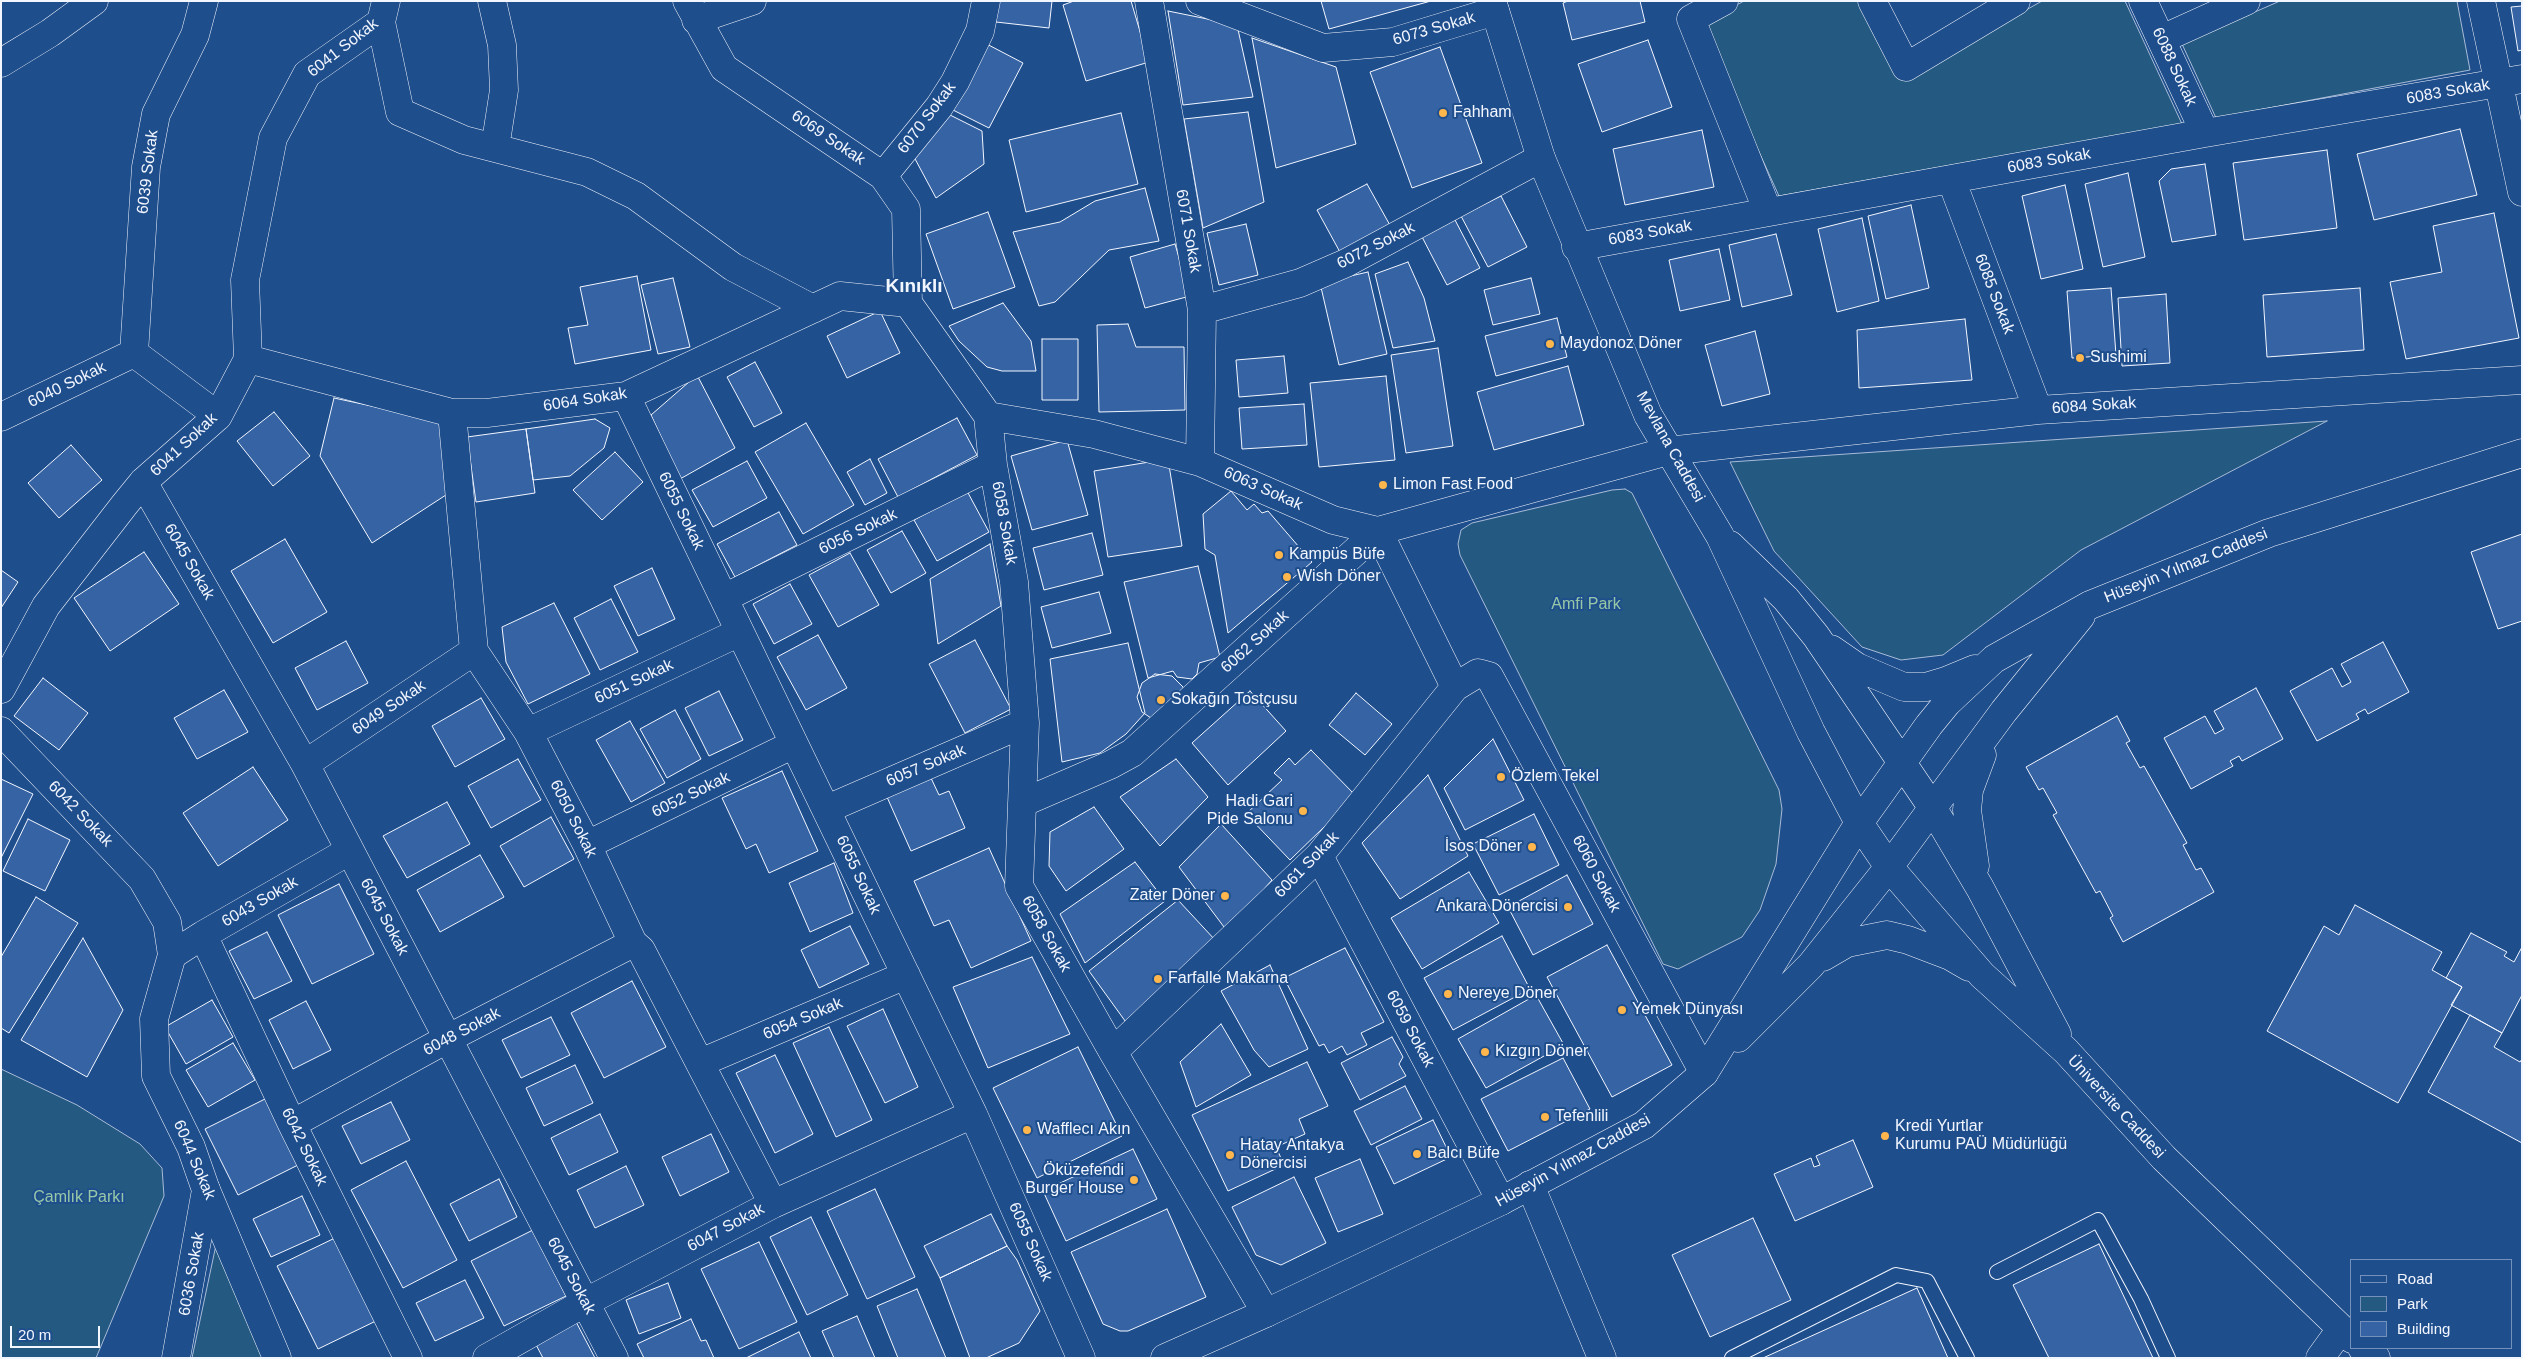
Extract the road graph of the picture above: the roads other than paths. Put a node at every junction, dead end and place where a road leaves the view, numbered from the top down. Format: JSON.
{"nodes":[{"id":1,"x":94,"y":1,"type":"edge"},
{"id":2,"x":204,"y":1,"type":"edge"},
{"id":3,"x":492,"y":1,"type":"edge"},
{"id":4,"x":752,"y":1,"type":"edge"},
{"id":5,"x":986,"y":1,"type":"edge"},
{"id":6,"x":1149,"y":1,"type":"edge"},
{"id":7,"x":1200,"y":1,"type":"edge"},
{"id":8,"x":1724,"y":1,"type":"edge"},
{"id":9,"x":1872,"y":1,"type":"edge"},
{"id":10,"x":2016,"y":1,"type":"edge"},
{"id":11,"x":2143,"y":1,"type":"edge"},
{"id":12,"x":2246,"y":1,"type":"edge"},
{"id":13,"x":2481,"y":1,"type":"edge"},
{"id":14,"x":1494,"y":6,"type":"edge"},
{"id":15,"x":692,"y":10,"type":"edge"},
{"id":16,"x":384,"y":12,"type":"edge"},
{"id":17,"x":2162,"y":39,"type":"junction"},
{"id":18,"x":1,"y":63,"type":"edge"},
{"id":19,"x":2510,"y":81,"type":"edge"},
{"id":20,"x":2205,"y":133,"type":"junction"},
{"id":21,"x":495,"y":148,"type":"junction"},
{"id":22,"x":1541,"y":158,"type":"junction"},
{"id":23,"x":883,"y":176,"type":"junction"},
{"id":24,"x":1951,"y":179,"type":"junction"},
{"id":25,"x":2522,"y":192,"type":"edge"},
{"id":26,"x":1768,"y":212,"type":"junction"},
{"id":27,"x":1576,"y":247,"type":"junction"},
{"id":28,"x":908,"y":303,"type":"junction"},
{"id":29,"x":813,"y":309,"type":"junction"},
{"id":30,"x":1202,"y":310,"type":"junction"},
{"id":31,"x":134,"y":353,"type":"junction"},
{"id":32,"x":248,"y":359,"type":"junction"},
{"id":33,"x":2522,"y":380,"type":"edge"},
{"id":34,"x":626,"y":396,"type":"junction"},
{"id":35,"x":2038,"y":410,"type":"junction"},
{"id":36,"x":452,"y":413,"type":"junction"},
{"id":37,"x":218,"y":416,"type":"junction"},
{"id":38,"x":988,"y":416,"type":"junction"},
{"id":39,"x":1,"y":417,"type":"edge"},
{"id":40,"x":1668,"y":451,"type":"junction"},
{"id":41,"x":2522,"y":453,"type":"edge"},
{"id":42,"x":1200,"y":462,"type":"junction"},
{"id":43,"x":993,"y":465,"type":"junction"},
{"id":44,"x":143,"y":482,"type":"junction"},
{"id":45,"x":1378,"y":532,"type":"junction"},
{"id":46,"x":1720,"y":536,"type":"junction"},
{"id":47,"x":724,"y":598,"type":"junction"},
{"id":48,"x":2090,"y":605,"type":"junction"},
{"id":49,"x":740,"y":632,"type":"junction"},
{"id":50,"x":1816,"y":636,"type":"junction"},
{"id":51,"x":474,"y":651,"type":"junction"},
{"id":52,"x":1994,"y":659,"type":"junction"},
{"id":53,"x":1488,"y":676,"type":"joint"},
{"id":54,"x":1455,"y":688,"type":"junction"},
{"id":55,"x":1,"y":690,"type":"edge"},
{"id":56,"x":2004,"y":711,"type":"junction"},
{"id":57,"x":1025,"y":723,"type":"junction"},
{"id":58,"x":1,"y":731,"type":"edge"},
{"id":59,"x":528,"y":732,"type":"junction"},
{"id":60,"x":794,"y":744,"type":"junction"},
{"id":61,"x":305,"y":764,"type":"junction"},
{"id":62,"x":1902,"y":764,"type":"junction"},
{"id":63,"x":1022,"y":803,"type":"junction"},
{"id":64,"x":1932,"y":807,"type":"junction"},
{"id":65,"x":827,"y":809,"type":"junction"},
{"id":66,"x":1859,"y":823,"type":"junction"},
{"id":67,"x":587,"y":845,"type":"junction"},
{"id":68,"x":350,"y":851,"type":"junction"},
{"id":69,"x":1319,"y":856,"type":"junction"},
{"id":70,"x":1889,"y":867,"type":"junction"},
{"id":71,"x":1980,"y":888,"type":"junction"},
{"id":72,"x":203,"y":935,"type":"junction"},
{"id":73,"x":633,"y":943,"type":"junction"},
{"id":74,"x":172,"y":955,"type":"junction"},
{"id":75,"x":1811,"y":965,"type":"junction"},
{"id":76,"x":906,"y":975,"type":"junction"},
{"id":77,"x":1982,"y":975,"type":"junction"},
{"id":78,"x":447,"y":1039,"type":"junction"},
{"id":79,"x":2066,"y":1051,"type":"junction"},
{"id":80,"x":1113,"y":1052,"type":"junction"},
{"id":81,"x":700,"y":1063,"type":"junction"},
{"id":82,"x":1704,"y":1073,"type":"junction"},
{"id":83,"x":973,"y":1114,"type":"junction"},
{"id":84,"x":292,"y":1124,"type":"junction"},
{"id":85,"x":1530,"y":1185,"type":"junction"},
{"id":86,"x":206,"y":1190,"type":"junction"},
{"id":87,"x":1501,"y":1201,"type":"junction"},
{"id":88,"x":773,"y":1204,"type":"junction"},
{"id":89,"x":1997,"y":1272,"type":"dead end"},
{"id":90,"x":584,"y":1303,"type":"junction"},
{"id":91,"x":1266,"y":1313,"type":"junction"},
{"id":92,"x":2346,"y":1334,"type":"edge"},
{"id":93,"x":2363,"y":1349,"type":"edge"},
{"id":94,"x":176,"y":1358,"type":"edge"},
{"id":95,"x":277,"y":1358,"type":"edge"},
{"id":96,"x":408,"y":1358,"type":"edge"},
{"id":97,"x":487,"y":1358,"type":"edge"},
{"id":98,"x":614,"y":1358,"type":"edge"},
{"id":99,"x":1081,"y":1358,"type":"edge"},
{"id":100,"x":1165,"y":1358,"type":"edge"},
{"id":101,"x":1602,"y":1358,"type":"edge"},
{"id":102,"x":1732,"y":1358,"type":"edge"},
{"id":103,"x":1967,"y":1358,"type":"edge"},
{"id":104,"x":2168,"y":1358,"type":"edge"},
{"id":105,"x":2320,"y":1358,"type":"edge"},
{"id":106,"x":2376,"y":1358,"type":"edge"}],
"edges":[{"from":1,"to":18,"type":"street"},
{"from":2,"to":31,"type":"street","name":"6039 Sokak"},
{"from":3,"to":21,"type":"street"},
{"from":4,"to":15,"type":"street"},
{"from":5,"to":23,"type":"street","name":"6070 Sokak"},
{"from":6,"to":30,"type":"street","name":"6071 Sokak"},
{"from":7,"to":14,"type":"street","name":"6073 Sokak"},
{"from":8,"to":26,"type":"street"},
{"from":9,"to":10,"type":"street"},
{"from":11,"to":17,"type":"street","name":"6088 Sokak"},
{"from":12,"to":17,"type":"street"},
{"from":13,"to":19,"type":"street"},
{"from":14,"to":22,"type":"street","name":"Mevlana Caddesi"},
{"from":15,"to":23,"type":"street","name":"6069 Sokak"},
{"from":16,"to":21,"type":"street"},
{"from":16,"to":32,"type":"street","name":"6041 Sokak"},
{"from":17,"to":20,"type":"street","name":"6088 Sokak"},
{"from":19,"to":20,"type":"street","name":"6083 Sokak"},
{"from":19,"to":25,"type":"street"},
{"from":20,"to":24,"type":"street","name":"6083 Sokak"},
{"from":21,"to":29,"type":"street"},
{"from":22,"to":27,"type":"street","name":"Mevlana Caddesi"},
{"from":22,"to":30,"type":"street","name":"6072 Sokak"},
{"from":23,"to":28,"type":"street","name":"6069 Sokak"},
{"from":24,"to":26,"type":"street","name":"6083 Sokak"},
{"from":24,"to":35,"type":"street","name":"6085 Sokak"},
{"from":26,"to":27,"type":"street","name":"6083 Sokak"},
{"from":27,"to":40,"type":"street","name":"Mevlana Caddesi"},
{"from":28,"to":29,"type":"street","name":"6064 Sokak"},
{"from":28,"to":38,"type":"street"},
{"from":29,"to":34,"type":"street","name":"6064 Sokak"},
{"from":30,"to":42,"type":"street","name":"6071 Sokak"},
{"from":31,"to":37,"type":"street"},
{"from":31,"to":39,"type":"street","name":"6040 Sokak"},
{"from":32,"to":36,"type":"street","name":"6064 Sokak"},
{"from":32,"to":37,"type":"street","name":"6041 Sokak"},
{"from":33,"to":35,"type":"street","name":"6084 Sokak"},
{"from":34,"to":36,"type":"street","name":"6064 Sokak"},
{"from":34,"to":47,"type":"street","name":"6055 Sokak"},
{"from":35,"to":40,"type":"street","name":"6084 Sokak"},
{"from":36,"to":51,"type":"street","name":"6050 Sokak"},
{"from":37,"to":44,"type":"street","name":"6041 Sokak"},
{"from":38,"to":42,"type":"street","name":"6063 Sokak"},
{"from":38,"to":43,"type":"street","name":"6058 Sokak"},
{"from":40,"to":45,"type":"street"},
{"from":40,"to":46,"type":"street","name":"Mevlana Caddesi"},
{"from":41,"to":48,"type":"street","name":"Hüseyin Yılmaz Caddesi"},
{"from":42,"to":45,"type":"street","name":"6063 Sokak"},
{"from":43,"to":47,"type":"street","name":"6056 Sokak"},
{"from":43,"to":57,"type":"street","name":"6058 Sokak"},
{"from":44,"to":55,"type":"street","name":"6041 Sokak"},
{"from":44,"to":61,"type":"street","name":"6045 Sokak"},
{"from":45,"to":54,"type":"street"},
{"from":45,"to":63,"type":"street","name":"6062 Sokak"},
{"from":46,"to":50,"type":"street"},
{"from":46,"to":66,"type":"street","name":"Mevlana Caddesi"},
{"from":47,"to":49,"type":"street","name":"6055 Sokak"},
{"from":48,"to":52,"type":"street","name":"Hüseyin Yılmaz Caddesi"},
{"from":48,"to":56,"type":"street"},
{"from":49,"to":59,"type":"street","name":"6051 Sokak"},
{"from":49,"to":60,"type":"street","name":"6055 Sokak"},
{"from":50,"to":52,"type":"street"},
{"from":50,"to":62,"type":"street"},
{"from":51,"to":59,"type":"street","name":"6050 Sokak"},
{"from":51,"to":61,"type":"street","name":"6049 Sokak"},
{"from":52,"to":62,"type":"street","name":"Hüseyin Yılmaz Caddesi"},
{"from":53,"to":54,"type":"street","name":"6061 Sokak"},
{"from":53,"to":82,"type":"street","name":"6060 Sokak"},
{"from":54,"to":69,"type":"street","name":"6061 Sokak"},
{"from":56,"to":64,"type":"street"},
{"from":56,"to":71,"type":"street"},
{"from":57,"to":63,"type":"street","name":"6058 Sokak"},
{"from":57,"to":65,"type":"street","name":"6057 Sokak"},
{"from":58,"to":74,"type":"street","name":"6042 Sokak"},
{"from":59,"to":67,"type":"street","name":"6050 Sokak"},
{"from":60,"to":65,"type":"street","name":"6055 Sokak"},
{"from":60,"to":67,"type":"street","name":"6052 Sokak"},
{"from":61,"to":68,"type":"street","name":"6045 Sokak"},
{"from":62,"to":64,"type":"street"},
{"from":62,"to":66,"type":"street","name":"Hüseyin Yılmaz Caddesi"},
{"from":63,"to":80,"type":"street","name":"6058 Sokak"},
{"from":64,"to":70,"type":"street"},
{"from":64,"to":71,"type":"street"},
{"from":65,"to":76,"type":"street","name":"6055 Sokak"},
{"from":66,"to":70,"type":"street","name":"Mevlana Caddesi"},
{"from":66,"to":82,"type":"street","name":"Hüseyin Yılmaz Caddesi"},
{"from":67,"to":73,"type":"street","name":"6050 Sokak"},
{"from":68,"to":72,"type":"street","name":"6043 Sokak"},
{"from":68,"to":78,"type":"street","name":"6045 Sokak"},
{"from":69,"to":80,"type":"street","name":"6061 Sokak"},
{"from":69,"to":87,"type":"street","name":"6059 Sokak"},
{"from":70,"to":75,"type":"street"},
{"from":70,"to":77,"type":"street","name":"Üniversite Caddesi"},
{"from":71,"to":79,"type":"street"},
{"from":72,"to":74,"type":"street","name":"6043 Sokak"},
{"from":72,"to":84,"type":"street","name":"6042 Sokak"},
{"from":73,"to":78,"type":"street","name":"6048 Sokak"},
{"from":73,"to":81,"type":"street","name":"6050 Sokak"},
{"from":74,"to":86,"type":"street","name":"6044 Sokak"},
{"from":75,"to":77,"type":"street"},
{"from":75,"to":82,"type":"street"},
{"from":76,"to":81,"type":"street","name":"6054 Sokak"},
{"from":76,"to":83,"type":"street","name":"6055 Sokak"},
{"from":77,"to":79,"type":"street","name":"Üniversite Caddesi"},
{"from":78,"to":84,"type":"street","name":"6048 Sokak"},
{"from":78,"to":90,"type":"street","name":"6045 Sokak"},
{"from":79,"to":92,"type":"street","name":"Üniversite Caddesi"},
{"from":80,"to":91,"type":"street","name":"6058 Sokak"},
{"from":81,"to":88,"type":"street","name":"6050 Sokak"},
{"from":82,"to":85,"type":"street","name":"Hüseyin Yılmaz Caddesi"},
{"from":83,"to":88,"type":"street","name":"6047 Sokak"},
{"from":83,"to":99,"type":"street","name":"6055 Sokak"},
{"from":84,"to":96,"type":"street","name":"6042 Sokak"},
{"from":85,"to":87,"type":"street","name":"Hüseyin Yılmaz Caddesi"},
{"from":85,"to":101,"type":"street"},
{"from":86,"to":94,"type":"street","name":"6036 Sokak"},
{"from":86,"to":95,"type":"street","name":"6044 Sokak"},
{"from":87,"to":91,"type":"street","name":"Hüseyin Yılmaz Caddesi"},
{"from":88,"to":90,"type":"street","name":"6047 Sokak"},
{"from":89,"to":104,"type":"lane"},
{"from":90,"to":97,"type":"street","name":"6047 Sokak"},
{"from":90,"to":98,"type":"street","name":"6045 Sokak"},
{"from":91,"to":100,"type":"street","name":"Hüseyin Yılmaz Caddesi"},
{"from":92,"to":105,"type":"street"},
{"from":93,"to":106,"type":"street"},
{"from":102,"to":103,"type":"lane"}]}
